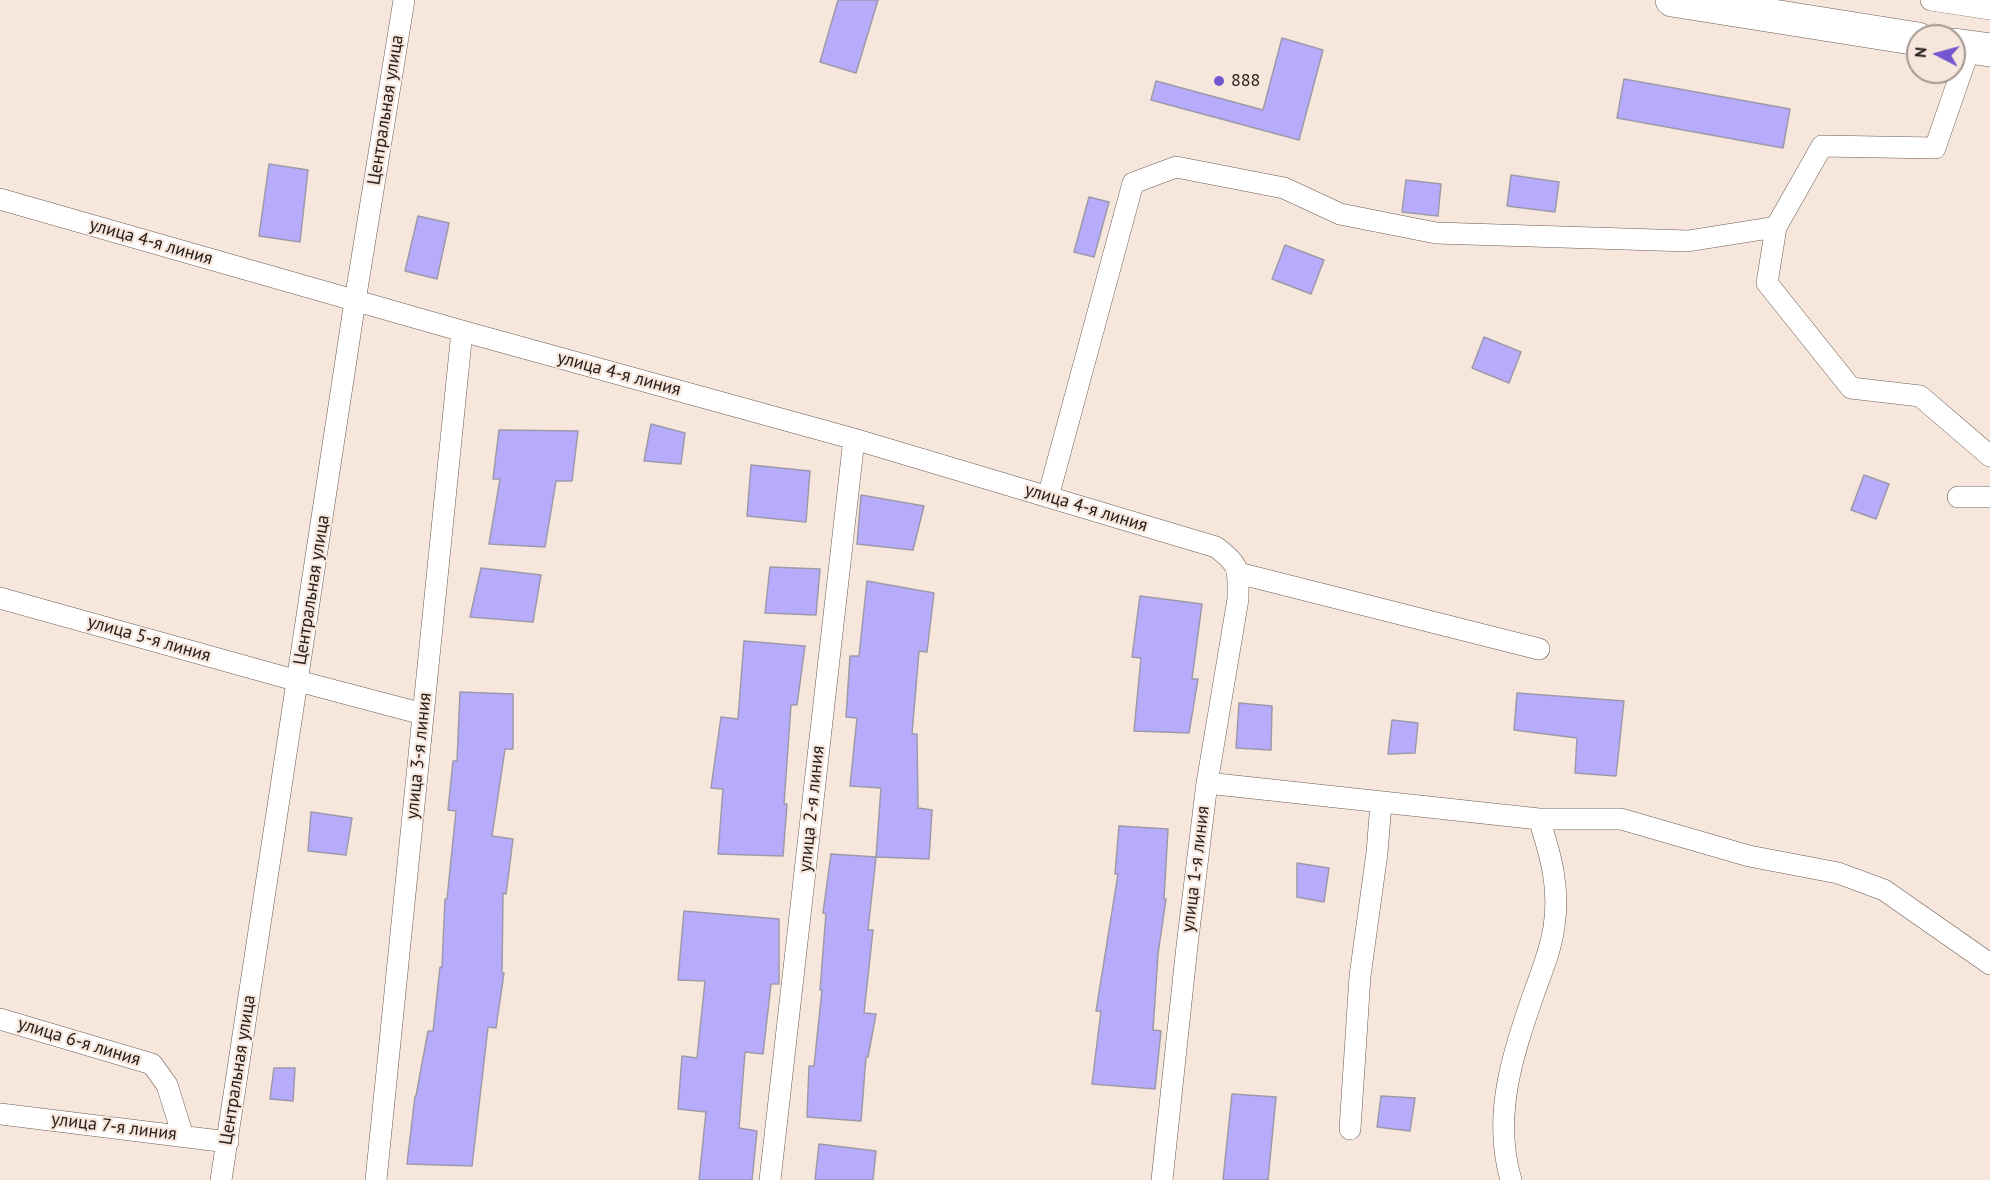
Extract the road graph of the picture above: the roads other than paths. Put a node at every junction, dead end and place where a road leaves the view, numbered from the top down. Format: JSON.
{"nodes":[{"id":1,"x":404,"y":0,"type":"edge"},
{"id":2,"x":1672,"y":0,"type":"edge"},
{"id":3,"x":1931,"y":0,"type":"edge"},
{"id":4,"x":1990,"y":9,"type":"edge"},
{"id":5,"x":1906,"y":37,"type":"edge"},
{"id":6,"x":1971,"y":47,"type":"edge"},
{"id":7,"x":0,"y":199,"type":"edge"},
{"id":8,"x":1776,"y":227,"type":"junction"},
{"id":9,"x":355,"y":301,"type":"junction"},
{"id":10,"x":462,"y":331,"type":"junction"},
{"id":11,"x":854,"y":439,"type":"junction"},
{"id":12,"x":1990,"y":456,"type":"edge"},
{"id":13,"x":1048,"y":497,"type":"junction"},
{"id":14,"x":1958,"y":497,"type":"dead end"},
{"id":15,"x":1990,"y":497,"type":"edge"},
{"id":16,"x":1235,"y":567,"type":"junction"},
{"id":17,"x":0,"y":598,"type":"edge"},
{"id":18,"x":1539,"y":649,"type":"dead end"},
{"id":19,"x":298,"y":681,"type":"junction"},
{"id":20,"x":423,"y":714,"type":"junction"},
{"id":21,"x":1207,"y":783,"type":"junction"},
{"id":22,"x":1380,"y":803,"type":"junction"},
{"id":23,"x":1539,"y":819,"type":"junction"},
{"id":24,"x":1990,"y":964,"type":"edge"},
{"id":25,"x":0,"y":1019,"type":"edge"},
{"id":26,"x":0,"y":1114,"type":"edge"},
{"id":27,"x":1350,"y":1129,"type":"dead end"},
{"id":28,"x":183,"y":1136,"type":"junction"},
{"id":29,"x":228,"y":1142,"type":"junction"},
{"id":30,"x":221,"y":1180,"type":"edge"},
{"id":31,"x":376,"y":1180,"type":"edge"},
{"id":32,"x":770,"y":1180,"type":"edge"},
{"id":33,"x":1162,"y":1180,"type":"edge"},
{"id":34,"x":1511,"y":1180,"type":"edge"}],
"edges":[{"from":1,"to":9,"type":"street","name":"Центральная улица"},
{"from":2,"to":5,"type":"highway"},
{"from":3,"to":4,"type":"street"},
{"from":6,"to":8,"type":"street"},
{"from":7,"to":9,"type":"street","name":"улица 4-я линия"},
{"from":8,"to":12,"type":"street"},
{"from":8,"to":13,"type":"street"},
{"from":9,"to":10,"type":"street","name":"улица 4-я линия"},
{"from":9,"to":19,"type":"street","name":"Центральная улица"},
{"from":10,"to":11,"type":"street","name":"улица 4-я линия"},
{"from":10,"to":20,"type":"street","name":"улица 3-я линия"},
{"from":11,"to":13,"type":"street","name":"улица 4-я линия"},
{"from":11,"to":32,"type":"street","name":"улица 2-я линия"},
{"from":13,"to":16,"type":"street","name":"улица 4-я линия"},
{"from":14,"to":15,"type":"street"},
{"from":16,"to":18,"type":"street","name":"улица 4-я линия"},
{"from":16,"to":21,"type":"street","name":"улица 1-я линия"},
{"from":17,"to":19,"type":"street","name":"улица 5-я линия"},
{"from":19,"to":20,"type":"street","name":"улица 5-я линия"},
{"from":19,"to":29,"type":"street","name":"Центральная улица"},
{"from":20,"to":31,"type":"street","name":"улица 3-я линия"},
{"from":21,"to":22,"type":"street"},
{"from":21,"to":33,"type":"street","name":"улица 1-я линия"},
{"from":22,"to":23,"type":"street"},
{"from":22,"to":27,"type":"street"},
{"from":23,"to":24,"type":"street"},
{"from":23,"to":34,"type":"street"},
{"from":25,"to":28,"type":"street","name":"улица 6-я линия"},
{"from":26,"to":28,"type":"street","name":"улица 7-я линия"},
{"from":28,"to":29,"type":"street","name":"улица 7-я линия"},
{"from":29,"to":30,"type":"street","name":"Центральная улица"}]}
